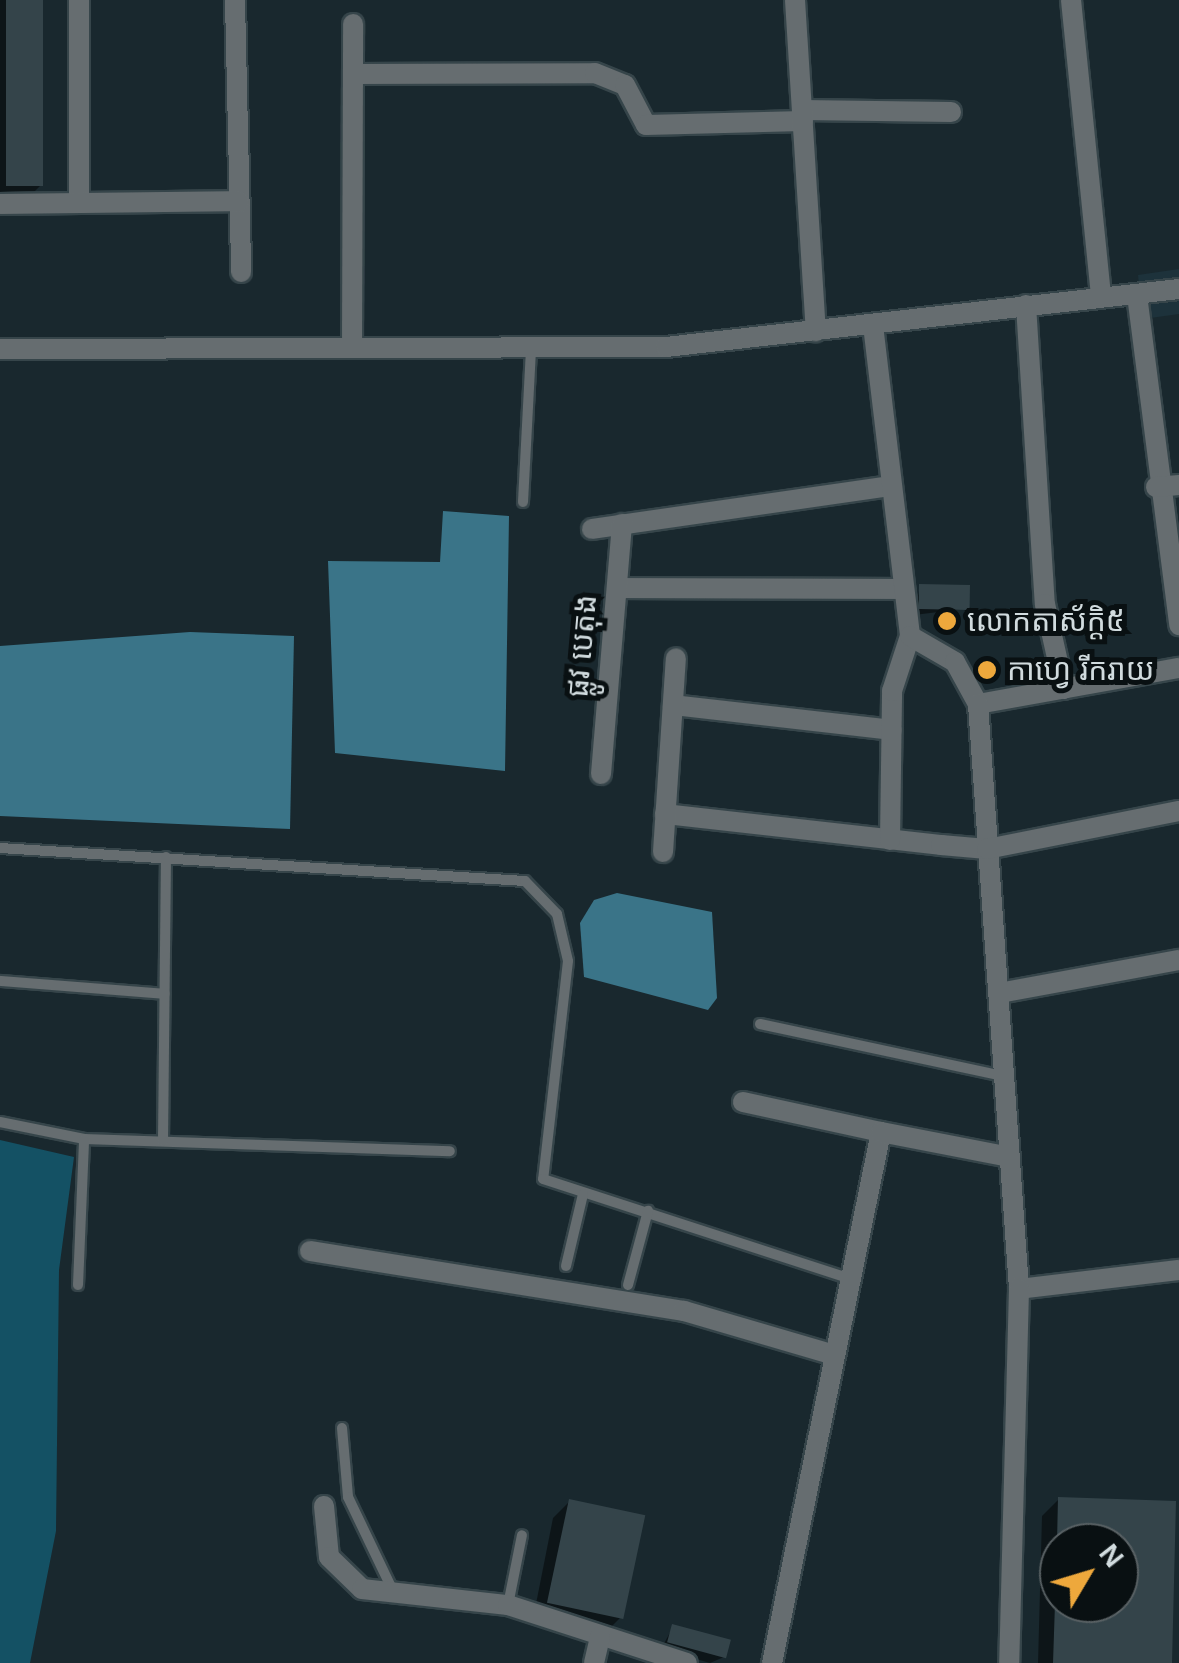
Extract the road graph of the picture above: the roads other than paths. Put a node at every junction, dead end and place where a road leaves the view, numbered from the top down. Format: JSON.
{"nodes":[{"id":1,"x":79,"y":0,"type":"edge"},
{"id":2,"x":235,"y":0,"type":"edge"},
{"id":3,"x":795,"y":0,"type":"edge"},
{"id":4,"x":1071,"y":0,"type":"edge"},
{"id":5,"x":354,"y":24,"type":"dead end"},
{"id":6,"x":353,"y":74,"type":"junction"},
{"id":7,"x":951,"y":112,"type":"dead end"},
{"id":8,"x":802,"y":116,"type":"junction"},
{"id":9,"x":239,"y":201,"type":"junction"},
{"id":10,"x":79,"y":203,"type":"junction"},
{"id":11,"x":0,"y":204,"type":"edge"},
{"id":12,"x":240,"y":272,"type":"dead end"},
{"id":13,"x":1179,"y":289,"type":"edge"},
{"id":14,"x":1138,"y":295,"type":"junction"},
{"id":15,"x":1101,"y":296,"type":"junction"},
{"id":16,"x":1026,"y":305,"type":"junction"},
{"id":17,"x":873,"y":325,"type":"junction"},
{"id":18,"x":816,"y":332,"type":"junction"},
{"id":19,"x":352,"y":348,"type":"junction"},
{"id":20,"x":0,"y":349,"type":"edge"},
{"id":21,"x":531,"y":352,"type":"junction"},
{"id":22,"x":1179,"y":485,"type":"edge"},
{"id":23,"x":890,"y":486,"type":"junction"},
{"id":24,"x":1156,"y":487,"type":"junction"},
{"id":25,"x":523,"y":502,"type":"dead end"},
{"id":26,"x":622,"y":524,"type":"junction"},
{"id":27,"x":592,"y":529,"type":"dead end"},
{"id":28,"x":618,"y":588,"type":"junction"},
{"id":29,"x":901,"y":589,"type":"junction"},
{"id":30,"x":1179,"y":626,"type":"edge"},
{"id":31,"x":910,"y":636,"type":"junction"},
{"id":32,"x":676,"y":658,"type":"dead end"},
{"id":33,"x":1179,"y":668,"type":"edge"},
{"id":34,"x":1064,"y":689,"type":"junction"},
{"id":35,"x":978,"y":704,"type":"junction"},
{"id":36,"x":673,"y":705,"type":"junction"},
{"id":37,"x":892,"y":730,"type":"junction"},
{"id":38,"x":601,"y":774,"type":"dead end"},
{"id":39,"x":1179,"y":812,"type":"edge"},
{"id":40,"x":665,"y":814,"type":"junction"},
{"id":41,"x":890,"y":840,"type":"junction"},
{"id":42,"x":0,"y":848,"type":"edge"},
{"id":43,"x":987,"y":849,"type":"junction"},
{"id":44,"x":662,"y":852,"type":"dead end"},
{"id":45,"x":166,"y":857,"type":"junction"},
{"id":46,"x":1179,"y":960,"type":"edge"},
{"id":47,"x":0,"y":981,"type":"edge"},
{"id":48,"x":999,"y":993,"type":"junction"},
{"id":49,"x":164,"y":994,"type":"junction"},
{"id":50,"x":760,"y":1024,"type":"dead end"},
{"id":51,"x":1004,"y":1076,"type":"junction"},
{"id":52,"x":743,"y":1102,"type":"dead end"},
{"id":53,"x":0,"y":1122,"type":"edge"},
{"id":54,"x":881,"y":1132,"type":"junction"},
{"id":55,"x":84,"y":1139,"type":"junction"},
{"id":56,"x":163,"y":1141,"type":"junction"},
{"id":57,"x":450,"y":1151,"type":"dead end"},
{"id":58,"x":1010,"y":1157,"type":"junction"},
{"id":59,"x":583,"y":1194,"type":"junction"},
{"id":60,"x":648,"y":1211,"type":"junction"},
{"id":61,"x":310,"y":1252,"type":"dead end"},
{"id":62,"x":566,"y":1266,"type":"dead end"},
{"id":63,"x":1179,"y":1270,"type":"edge"},
{"id":64,"x":850,"y":1279,"type":"junction"},
{"id":65,"x":78,"y":1285,"type":"dead end"},
{"id":66,"x":628,"y":1285,"type":"dead end"},
{"id":67,"x":1019,"y":1288,"type":"junction"},
{"id":68,"x":834,"y":1355,"type":"junction"},
{"id":69,"x":342,"y":1428,"type":"dead end"},
{"id":70,"x":324,"y":1506,"type":"dead end"},
{"id":71,"x":522,"y":1535,"type":"dead end"},
{"id":72,"x":395,"y":1594,"type":"junction"},
{"id":73,"x":508,"y":1605,"type":"junction"},
{"id":74,"x":600,"y":1637,"type":"junction"},
{"id":75,"x":594,"y":1663,"type":"edge"},
{"id":76,"x":687,"y":1663,"type":"edge"},
{"id":77,"x":772,"y":1663,"type":"edge"},
{"id":78,"x":1009,"y":1663,"type":"edge"}],
"edges":[{"from":1,"to":10,"type":"street"},
{"from":2,"to":9,"type":"street"},
{"from":3,"to":8,"type":"street"},
{"from":4,"to":15,"type":"street"},
{"from":5,"to":6,"type":"street"},
{"from":6,"to":8,"type":"street"},
{"from":6,"to":19,"type":"street"},
{"from":7,"to":8,"type":"street"},
{"from":8,"to":18,"type":"street"},
{"from":9,"to":10,"type":"street"},
{"from":9,"to":12,"type":"street"},
{"from":10,"to":11,"type":"street"},
{"from":13,"to":14,"type":"street"},
{"from":14,"to":15,"type":"street"},
{"from":14,"to":24,"type":"street"},
{"from":15,"to":16,"type":"street"},
{"from":16,"to":17,"type":"street"},
{"from":16,"to":34,"type":"street"},
{"from":17,"to":18,"type":"street"},
{"from":17,"to":23,"type":"street"},
{"from":18,"to":21,"type":"street"},
{"from":19,"to":20,"type":"street"},
{"from":19,"to":21,"type":"street"},
{"from":21,"to":25,"type":"lane"},
{"from":22,"to":24,"type":"street"},
{"from":23,"to":26,"type":"street"},
{"from":23,"to":29,"type":"street"},
{"from":24,"to":30,"type":"street"},
{"from":26,"to":27,"type":"street"},
{"from":26,"to":28,"type":"street","name":"ផ្លូវ បេតុង"},
{"from":28,"to":29,"type":"street"},
{"from":28,"to":38,"type":"street","name":"ផ្លូវ បេតុង"},
{"from":29,"to":31,"type":"street"},
{"from":31,"to":35,"type":"street"},
{"from":31,"to":37,"type":"street"},
{"from":32,"to":36,"type":"street"},
{"from":33,"to":34,"type":"street"},
{"from":34,"to":35,"type":"street"},
{"from":35,"to":43,"type":"street"},
{"from":36,"to":37,"type":"street"},
{"from":36,"to":40,"type":"street"},
{"from":37,"to":41,"type":"street"},
{"from":39,"to":43,"type":"street"},
{"from":40,"to":41,"type":"street"},
{"from":40,"to":44,"type":"street"},
{"from":41,"to":43,"type":"street"},
{"from":42,"to":45,"type":"lane"},
{"from":43,"to":48,"type":"street"},
{"from":45,"to":49,"type":"lane"},
{"from":45,"to":59,"type":"lane"},
{"from":46,"to":48,"type":"street"},
{"from":47,"to":49,"type":"lane"},
{"from":48,"to":51,"type":"street"},
{"from":49,"to":56,"type":"lane"},
{"from":50,"to":51,"type":"lane"},
{"from":51,"to":58,"type":"street"},
{"from":52,"to":54,"type":"street"},
{"from":53,"to":55,"type":"lane"},
{"from":54,"to":58,"type":"street"},
{"from":54,"to":64,"type":"street"},
{"from":55,"to":56,"type":"lane"},
{"from":55,"to":65,"type":"lane"},
{"from":56,"to":57,"type":"lane"},
{"from":58,"to":67,"type":"street"},
{"from":59,"to":60,"type":"lane"},
{"from":59,"to":62,"type":"lane"},
{"from":60,"to":64,"type":"lane"},
{"from":60,"to":66,"type":"lane"},
{"from":61,"to":68,"type":"street"},
{"from":63,"to":67,"type":"street"},
{"from":64,"to":68,"type":"street"},
{"from":67,"to":78,"type":"street"},
{"from":68,"to":77,"type":"street"},
{"from":69,"to":72,"type":"lane"},
{"from":70,"to":72,"type":"street"},
{"from":71,"to":73,"type":"lane"},
{"from":72,"to":73,"type":"street"},
{"from":73,"to":74,"type":"street"},
{"from":74,"to":75,"type":"street"},
{"from":74,"to":76,"type":"street"}]}
